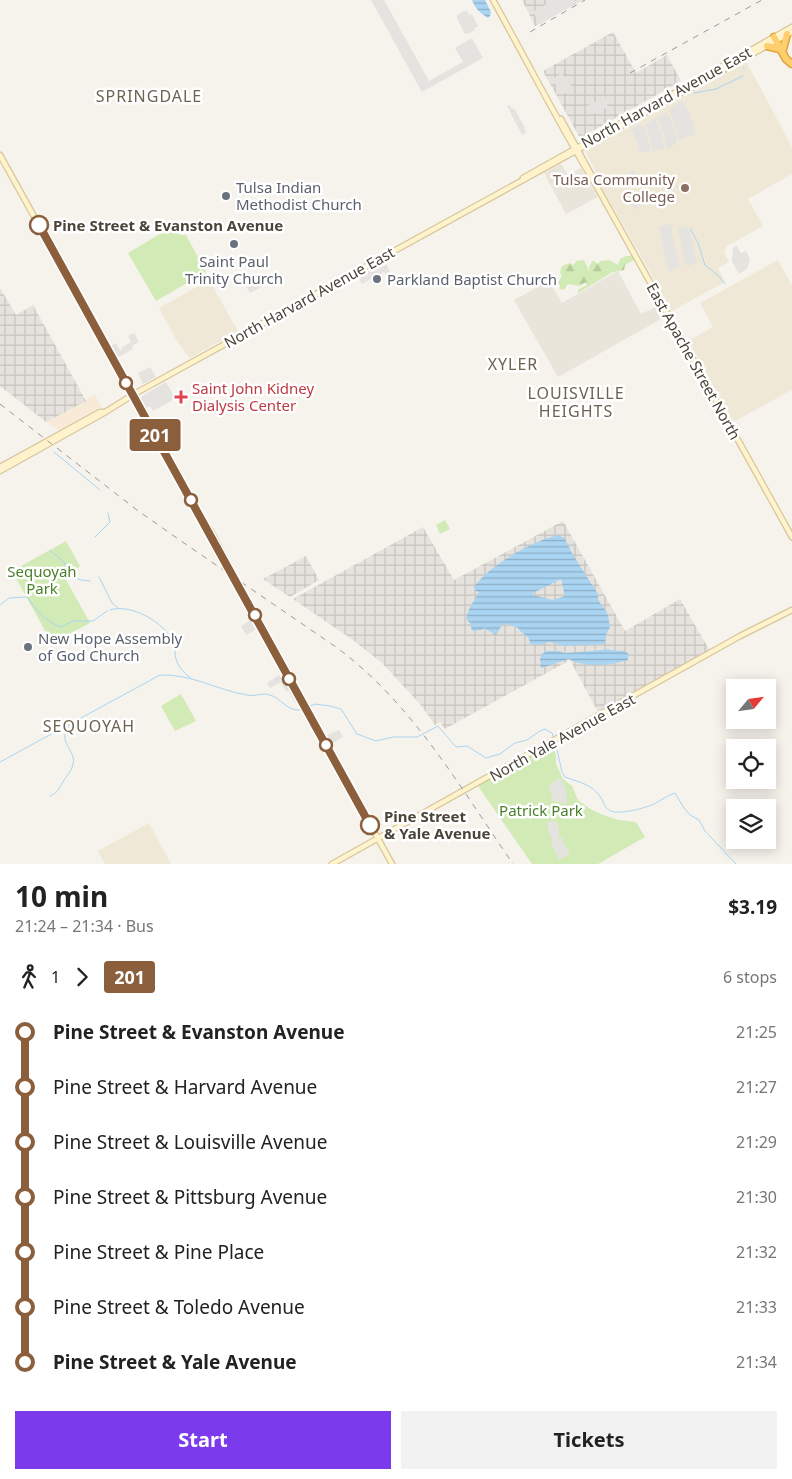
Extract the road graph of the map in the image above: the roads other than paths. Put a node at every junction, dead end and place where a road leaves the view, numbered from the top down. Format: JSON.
{"nodes":[{"id":1,"x":493,"y":0,"type":"edge"},
{"id":2,"x":792,"y":27,"type":"edge"},
{"id":3,"x":790,"y":33,"type":"edge"},
{"id":4,"x":776,"y":38,"type":"junction"},
{"id":5,"x":767,"y":46,"type":"junction"},
{"id":6,"x":782,"y":49,"type":"junction"},
{"id":7,"x":792,"y":62,"type":"edge"},
{"id":8,"x":687,"y":88,"type":"junction"},
{"id":9,"x":576,"y":149,"type":"junction"},
{"id":10,"x":0,"y":155,"type":"edge"},
{"id":11,"x":133,"y":395,"type":"junction"},
{"id":12,"x":0,"y":469,"type":"edge"},
{"id":13,"x":792,"y":537,"type":"edge"},
{"id":14,"x":792,"y":610,"type":"edge"},
{"id":15,"x":378,"y":838,"type":"junction"},
{"id":16,"x":332,"y":864,"type":"edge"},
{"id":17,"x":392,"y":864,"type":"edge"}],
"edges":[{"from":1,"to":9,"type":"main road","name":"East Apache Street North"},
{"from":2,"to":4,"type":"main road","name":"North Harvard Avenue East"},
{"from":3,"to":4,"type":"main road","name":"North Harvard Avenue East"},
{"from":3,"to":6,"type":"highway"},
{"from":4,"to":5,"type":"main road","name":"North Harvard Avenue East"},
{"from":4,"to":6,"type":"highway"},
{"from":4,"to":8,"type":"main road","name":"North Harvard Avenue East"},
{"from":5,"to":6,"type":"highway"},
{"from":5,"to":8,"type":"main road","name":"North Harvard Avenue East"},
{"from":6,"to":7,"type":"highway"},
{"from":8,"to":9,"type":"main road","name":"North Harvard Avenue East"},
{"from":9,"to":11,"type":"main road","name":"North Harvard Avenue East"},
{"from":9,"to":13,"type":"main road","name":"East Apache Street North"},
{"from":10,"to":11,"type":"main road"},
{"from":11,"to":12,"type":"main road","name":"North Harvard Avenue East"},
{"from":11,"to":15,"type":"main road"},
{"from":14,"to":15,"type":"main road","name":"North Yale Avenue East"},
{"from":15,"to":16,"type":"main road","name":"North Yale Avenue East"},
{"from":15,"to":17,"type":"main road"}]}
